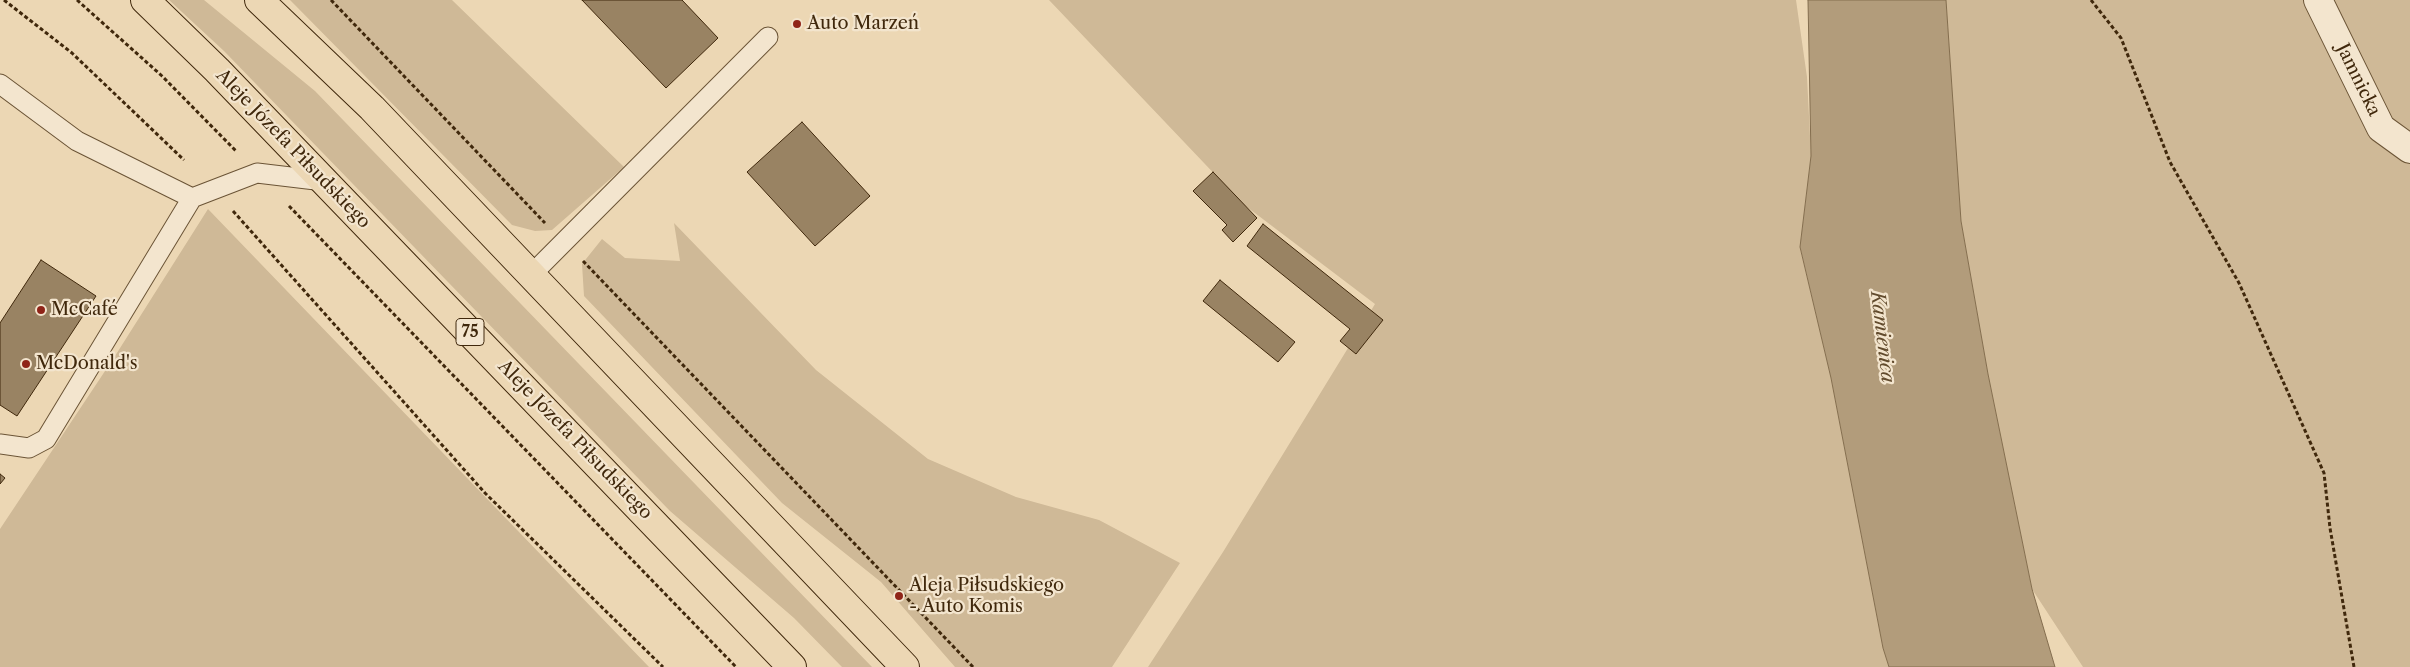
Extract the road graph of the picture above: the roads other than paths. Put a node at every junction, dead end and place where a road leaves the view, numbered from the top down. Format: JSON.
{"nodes":[{"id":1,"x":145,"y":0,"type":"edge"},
{"id":2,"x":259,"y":0,"type":"edge"},
{"id":3,"x":2318,"y":0,"type":"edge"},
{"id":4,"x":768,"y":37,"type":"dead end"},
{"id":5,"x":0,"y":84,"type":"edge"},
{"id":6,"x":2410,"y":148,"type":"edge"},
{"id":7,"x":324,"y":181,"type":"junction"},
{"id":8,"x":192,"y":198,"type":"junction"},
{"id":9,"x":531,"y":275,"type":"junction"},
{"id":10,"x":0,"y":444,"type":"edge"},
{"id":11,"x":792,"y":667,"type":"edge"},
{"id":12,"x":906,"y":667,"type":"edge"}],
"edges":[{"from":1,"to":7,"type":"main road","name":"Aleje Józefa Piłsudskiego","number":"75"},
{"from":2,"to":9,"type":"main road"},
{"from":3,"to":6,"type":"street","name":"Jamnicka"},
{"from":4,"to":9,"type":"lane"},
{"from":5,"to":8,"type":"lane"},
{"from":7,"to":8,"type":"lane"},
{"from":7,"to":11,"type":"main road","name":"Aleje Józefa Piłsudskiego","number":"75"},
{"from":8,"to":10,"type":"lane"},
{"from":9,"to":12,"type":"main road"}]}
